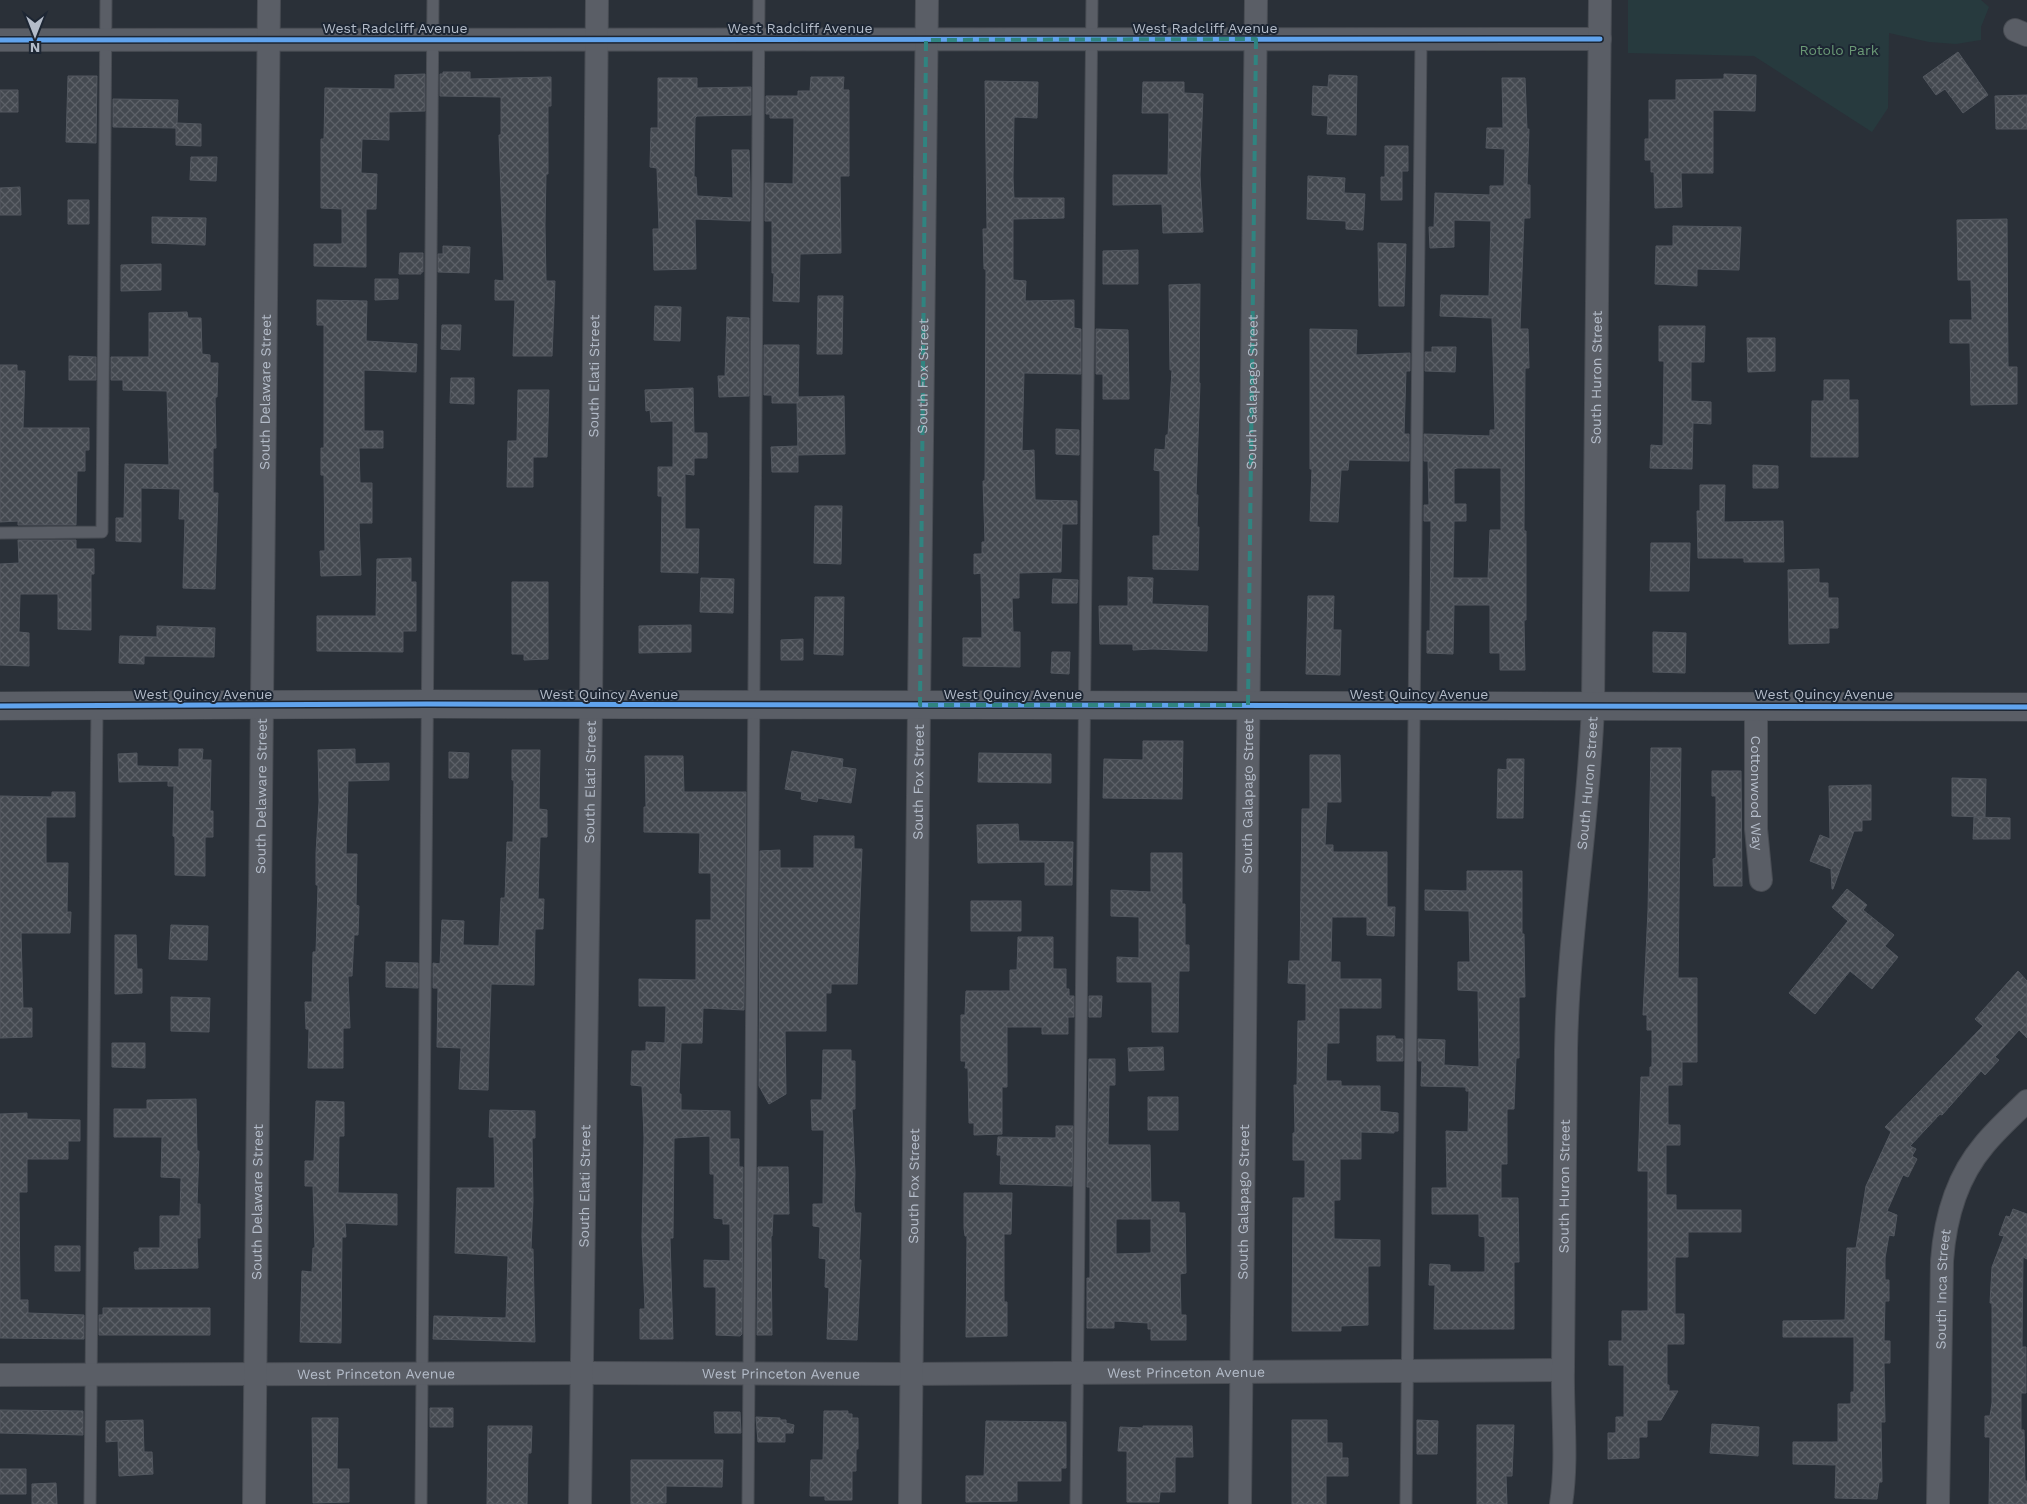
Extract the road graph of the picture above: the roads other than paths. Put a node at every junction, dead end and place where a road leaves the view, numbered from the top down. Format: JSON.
{"nodes":[{"id":1,"x":106,"y":0,"type":"edge"},
{"id":2,"x":269,"y":0,"type":"edge"},
{"id":3,"x":433,"y":0,"type":"edge"},
{"id":4,"x":596,"y":0,"type":"edge"},
{"id":5,"x":759,"y":0,"type":"edge"},
{"id":6,"x":927,"y":0,"type":"edge"},
{"id":7,"x":1092,"y":0,"type":"edge"},
{"id":8,"x":1256,"y":0,"type":"edge"},
{"id":9,"x":1600,"y":0,"type":"edge"},
{"id":10,"x":596,"y":39,"type":"junction"},
{"id":11,"x":759,"y":39,"type":"junction"},
{"id":12,"x":1091,"y":39,"type":"junction"},
{"id":13,"x":1256,"y":39,"type":"junction"},
{"id":14,"x":1421,"y":39,"type":"junction"},
{"id":15,"x":1600,"y":39,"type":"junction"},
{"id":16,"x":0,"y":40,"type":"edge"},
{"id":17,"x":105,"y":40,"type":"junction"},
{"id":18,"x":269,"y":40,"type":"junction"},
{"id":19,"x":433,"y":40,"type":"junction"},
{"id":20,"x":926,"y":40,"type":"junction"},
{"id":21,"x":0,"y":533,"type":"edge"},
{"id":22,"x":427,"y":704,"type":"junction"},
{"id":23,"x":262,"y":705,"type":"junction"},
{"id":24,"x":591,"y":705,"type":"junction"},
{"id":25,"x":755,"y":705,"type":"junction"},
{"id":26,"x":920,"y":705,"type":"junction"},
{"id":27,"x":1083,"y":705,"type":"junction"},
{"id":28,"x":1248,"y":705,"type":"junction"},
{"id":29,"x":1414,"y":705,"type":"junction"},
{"id":30,"x":1593,"y":705,"type":"junction"},
{"id":31,"x":1756,"y":705,"type":"junction"},
{"id":32,"x":0,"y":706,"type":"edge"},
{"id":33,"x":97,"y":706,"type":"junction"},
{"id":34,"x":2027,"y":707,"type":"edge"},
{"id":35,"x":1761,"y":880,"type":"dead end"},
{"id":36,"x":2027,"y":1101,"type":"edge"},
{"id":37,"x":1562,"y":1370,"type":"junction"},
{"id":38,"x":1406,"y":1371,"type":"junction"},
{"id":39,"x":1241,"y":1372,"type":"junction"},
{"id":40,"x":583,"y":1373,"type":"junction"},
{"id":41,"x":750,"y":1373,"type":"junction"},
{"id":42,"x":1077,"y":1373,"type":"junction"},
{"id":43,"x":422,"y":1374,"type":"junction"},
{"id":44,"x":911,"y":1374,"type":"junction"},
{"id":45,"x":0,"y":1375,"type":"edge"},
{"id":46,"x":92,"y":1375,"type":"junction"},
{"id":47,"x":256,"y":1375,"type":"junction"},
{"id":48,"x":90,"y":1504,"type":"edge"},
{"id":49,"x":254,"y":1504,"type":"edge"},
{"id":50,"x":421,"y":1504,"type":"edge"},
{"id":51,"x":580,"y":1504,"type":"edge"},
{"id":52,"x":748,"y":1504,"type":"edge"},
{"id":53,"x":910,"y":1504,"type":"edge"},
{"id":54,"x":1076,"y":1504,"type":"edge"},
{"id":55,"x":1240,"y":1504,"type":"edge"},
{"id":56,"x":1406,"y":1504,"type":"edge"},
{"id":57,"x":1561,"y":1504,"type":"edge"},
{"id":58,"x":1938,"y":1504,"type":"edge"}],
"edges":[{"from":1,"to":17,"type":"lane"},
{"from":2,"to":18,"type":"street","name":"South Delaware Street"},
{"from":3,"to":19,"type":"lane"},
{"from":4,"to":10,"type":"street","name":"South Elati Street"},
{"from":5,"to":11,"type":"lane"},
{"from":6,"to":20,"type":"street","name":"South Fox Street"},
{"from":7,"to":12,"type":"lane"},
{"from":8,"to":13,"type":"street","name":"South Galapago Street"},
{"from":9,"to":15,"type":"street","name":"South Huron Street"},
{"from":10,"to":11,"type":"street","name":"West Radcliff Avenue"},
{"from":10,"to":19,"type":"street","name":"West Radcliff Avenue"},
{"from":10,"to":24,"type":"street","name":"South Elati Street"},
{"from":11,"to":20,"type":"street","name":"West Radcliff Avenue"},
{"from":11,"to":25,"type":"lane"},
{"from":12,"to":13,"type":"street","name":"West Radcliff Avenue"},
{"from":12,"to":20,"type":"street","name":"West Radcliff Avenue"},
{"from":12,"to":27,"type":"lane"},
{"from":13,"to":14,"type":"street","name":"West Radcliff Avenue"},
{"from":13,"to":28,"type":"street","name":"South Galapago Street"},
{"from":14,"to":15,"type":"street","name":"West Radcliff Avenue"},
{"from":14,"to":29,"type":"lane"},
{"from":15,"to":30,"type":"street","name":"South Huron Street"},
{"from":16,"to":17,"type":"street","name":"West Radcliff Avenue"},
{"from":17,"to":18,"type":"street","name":"West Radcliff Avenue"},
{"from":17,"to":21,"type":"lane"},
{"from":18,"to":19,"type":"street","name":"West Radcliff Avenue"},
{"from":18,"to":23,"type":"street","name":"South Delaware Street"},
{"from":19,"to":22,"type":"lane"},
{"from":20,"to":26,"type":"street","name":"South Fox Street"},
{"from":22,"to":23,"type":"street","name":"West Quincy Avenue"},
{"from":22,"to":24,"type":"street","name":"West Quincy Avenue"},
{"from":22,"to":43,"type":"lane"},
{"from":23,"to":33,"type":"street","name":"West Quincy Avenue"},
{"from":23,"to":47,"type":"street","name":"South Delaware Street"},
{"from":24,"to":25,"type":"street","name":"West Quincy Avenue"},
{"from":24,"to":40,"type":"street","name":"South Elati Street"},
{"from":25,"to":26,"type":"street","name":"West Quincy Avenue"},
{"from":25,"to":41,"type":"lane"},
{"from":26,"to":27,"type":"street","name":"West Quincy Avenue"},
{"from":26,"to":44,"type":"street","name":"South Fox Street"},
{"from":27,"to":28,"type":"street","name":"West Quincy Avenue"},
{"from":27,"to":42,"type":"lane"},
{"from":28,"to":29,"type":"street","name":"West Quincy Avenue"},
{"from":28,"to":39,"type":"street","name":"South Galapago Street"},
{"from":29,"to":30,"type":"street","name":"West Quincy Avenue"},
{"from":29,"to":38,"type":"lane"},
{"from":30,"to":31,"type":"street","name":"West Quincy Avenue"},
{"from":30,"to":37,"type":"street","name":"South Huron Street"},
{"from":31,"to":34,"type":"street","name":"West Quincy Avenue"},
{"from":31,"to":35,"type":"street","name":"Cottonwood Way"},
{"from":32,"to":33,"type":"street","name":"West Quincy Avenue"},
{"from":33,"to":46,"type":"lane"},
{"from":36,"to":58,"type":"street","name":"South Inca Street"},
{"from":37,"to":38,"type":"street","name":"West Princeton Avenue"},
{"from":37,"to":57,"type":"street","name":"South Huron Street"},
{"from":38,"to":39,"type":"street","name":"West Princeton Avenue"},
{"from":38,"to":56,"type":"lane"},
{"from":39,"to":42,"type":"street","name":"West Princeton Avenue"},
{"from":39,"to":55,"type":"street","name":"South Galapago Street"},
{"from":40,"to":41,"type":"street","name":"West Princeton Avenue"},
{"from":40,"to":43,"type":"street","name":"West Princeton Avenue"},
{"from":40,"to":51,"type":"street","name":"South Elati Street"},
{"from":41,"to":44,"type":"street","name":"West Princeton Avenue"},
{"from":41,"to":52,"type":"lane"},
{"from":42,"to":44,"type":"street","name":"West Princeton Avenue"},
{"from":42,"to":54,"type":"lane"},
{"from":43,"to":47,"type":"street","name":"West Princeton Avenue"},
{"from":43,"to":50,"type":"lane"},
{"from":44,"to":53,"type":"street","name":"South Fox Street"},
{"from":45,"to":46,"type":"street","name":"West Princeton Avenue"},
{"from":46,"to":47,"type":"street","name":"West Princeton Avenue"},
{"from":46,"to":48,"type":"lane"},
{"from":47,"to":49,"type":"street","name":"South Delaware Street"}]}
